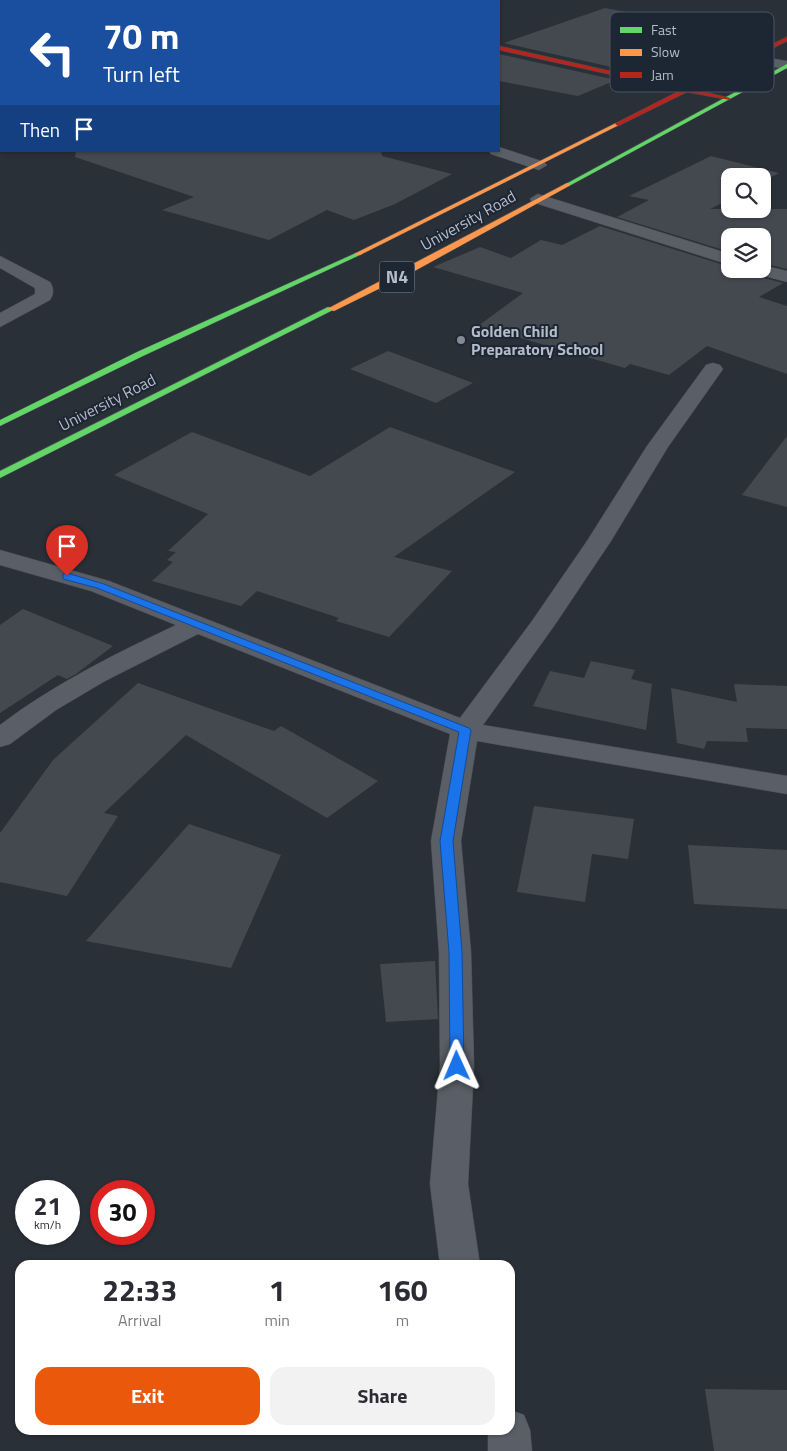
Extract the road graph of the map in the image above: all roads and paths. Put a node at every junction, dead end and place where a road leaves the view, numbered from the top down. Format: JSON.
{"nodes":[{"id":1,"x":787,"y":39,"type":"edge"},
{"id":2,"x":774,"y":46,"type":"edge"},
{"id":3,"x":500,"y":48,"type":"edge"},
{"id":4,"x":774,"y":63,"type":"edge"},
{"id":5,"x":787,"y":65,"type":"edge"},
{"id":6,"x":774,"y":72,"type":"edge"},
{"id":7,"x":610,"y":73,"type":"edge"},
{"id":8,"x":682,"y":92,"type":"edge"},
{"id":9,"x":695,"y":92,"type":"edge"},
{"id":10,"x":740,"y":92,"type":"edge"},
{"id":11,"x":728,"y":99,"type":"junction"},
{"id":12,"x":499,"y":152,"type":"edge"},
{"id":13,"x":539,"y":166,"type":"junction"},
{"id":14,"x":538,"y":199,"type":"junction"},
{"id":15,"x":721,"y":257,"type":"edge"},
{"id":16,"x":0,"y":261,"type":"edge"},
{"id":17,"x":771,"y":272,"type":"edge"},
{"id":18,"x":787,"y":277,"type":"edge"},
{"id":19,"x":0,"y":321,"type":"edge"},
{"id":20,"x":713,"y":369,"type":"dead end"},
{"id":21,"x":0,"y":423,"type":"edge"},
{"id":22,"x":0,"y":475,"type":"edge"},
{"id":23,"x":0,"y":557,"type":"edge"},
{"id":24,"x":198,"y":624,"type":"junction"},
{"id":25,"x":465,"y":730,"type":"junction"},
{"id":26,"x":0,"y":738,"type":"edge"},
{"id":27,"x":787,"y":785,"type":"edge"},
{"id":28,"x":459,"y":1260,"type":"edge"},
{"id":29,"x":509,"y":1435,"type":"edge"},
{"id":30,"x":510,"y":1451,"type":"edge"}],
"edges":[{"from":1,"to":2,"type":"main road","name":"University Road","number":"N4"},
{"from":3,"to":7,"type":"main road"},
{"from":4,"to":5,"type":"street"},
{"from":5,"to":6,"type":"main road","name":"University Road","number":"N4"},
{"from":8,"to":13,"type":"main road","name":"University Road","number":"N4"},
{"from":9,"to":11,"type":"main road"},
{"from":10,"to":11,"type":"main road","name":"University Road","number":"N4"},
{"from":11,"to":14,"type":"main road","name":"University Road","number":"N4"},
{"from":12,"to":13,"type":"street"},
{"from":13,"to":21,"type":"main road","name":"University Road","number":"N4"},
{"from":14,"to":15,"type":"street"},
{"from":14,"to":22,"type":"main road","name":"University Road","number":"N4"},
{"from":16,"to":19,"type":"street"},
{"from":17,"to":18,"type":"street"},
{"from":20,"to":25,"type":"street"},
{"from":23,"to":24,"type":"street"},
{"from":24,"to":25,"type":"street"},
{"from":24,"to":26,"type":"street"},
{"from":25,"to":27,"type":"street"},
{"from":25,"to":28,"type":"street"},
{"from":29,"to":30,"type":"street"}]}
